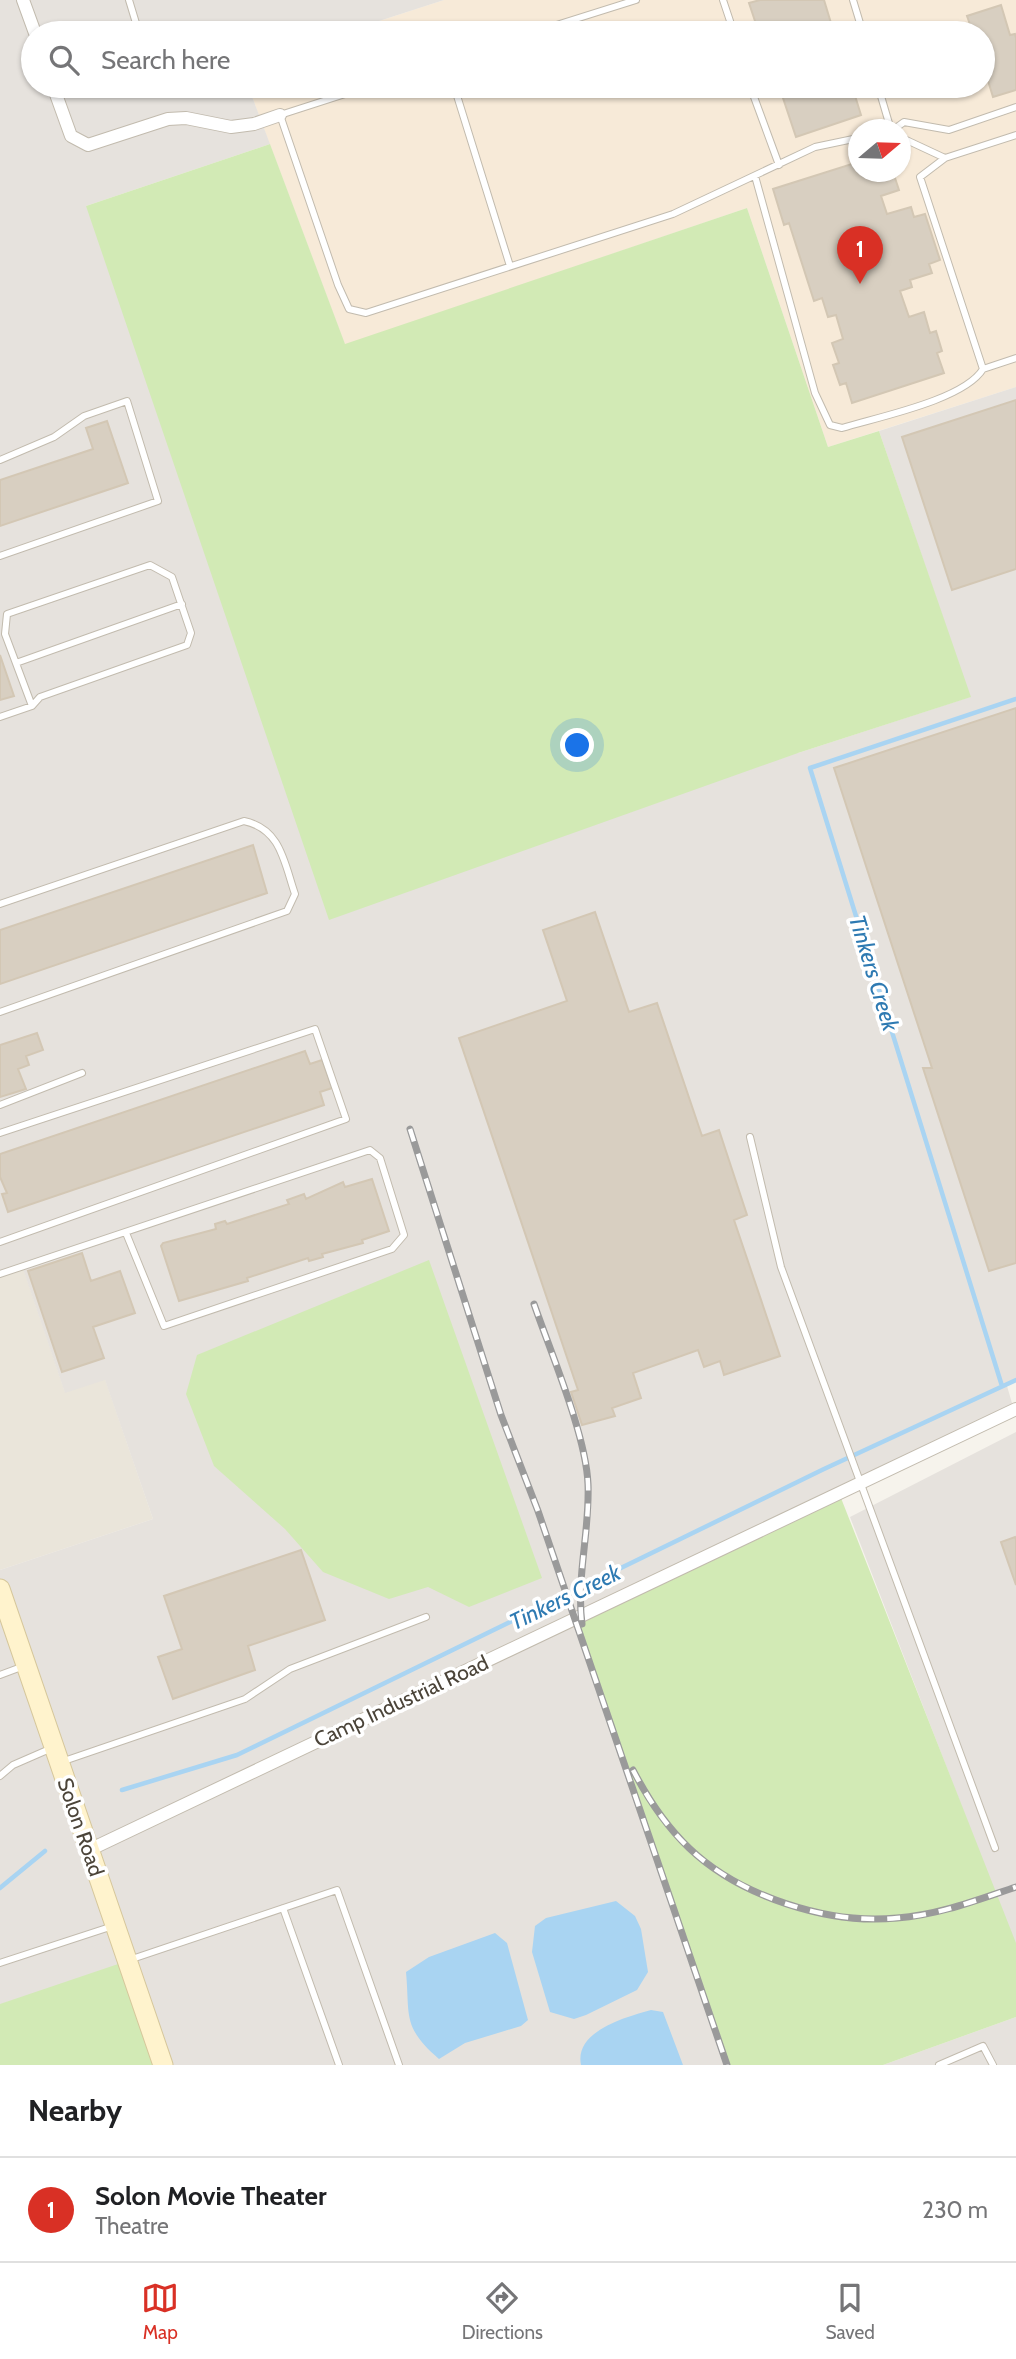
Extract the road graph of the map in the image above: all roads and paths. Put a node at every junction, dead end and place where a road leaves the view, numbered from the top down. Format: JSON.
{"nodes":[{"id":1,"x":23,"y":0,"type":"edge"},
{"id":2,"x":129,"y":0,"type":"edge"},
{"id":3,"x":636,"y":0,"type":"edge"},
{"id":4,"x":723,"y":0,"type":"edge"},
{"id":5,"x":853,"y":0,"type":"edge"},
{"id":6,"x":31,"y":21,"type":"edge"},
{"id":7,"x":135,"y":21,"type":"edge"},
{"id":8,"x":569,"y":21,"type":"edge"},
{"id":9,"x":730,"y":21,"type":"edge"},
{"id":10,"x":859,"y":21,"type":"edge"},
{"id":11,"x":57,"y":98,"type":"edge"},
{"id":12,"x":333,"y":98,"type":"edge"},
{"id":13,"x":458,"y":98,"type":"edge"},
{"id":14,"x":754,"y":98,"type":"edge"},
{"id":15,"x":882,"y":98,"type":"edge"},
{"id":16,"x":1016,"y":107,"type":"edge"},
{"id":17,"x":280,"y":115,"type":"junction"},
{"id":18,"x":888,"y":119,"type":"edge"},
{"id":19,"x":911,"y":123,"type":"edge"},
{"id":20,"x":1016,"y":135,"type":"edge"},
{"id":21,"x":848,"y":140,"type":"edge"},
{"id":22,"x":911,"y":142,"type":"edge"},
{"id":23,"x":945,"y":158,"type":"junction"},
{"id":24,"x":779,"y":165,"type":"junction"},
{"id":25,"x":755,"y":176,"type":"junction"},
{"id":26,"x":510,"y":266,"type":"junction"},
{"id":27,"x":1016,"y":358,"type":"edge"},
{"id":28,"x":983,"y":369,"type":"junction"},
{"id":29,"x":0,"y":460,"type":"edge"},
{"id":30,"x":0,"y":556,"type":"edge"},
{"id":31,"x":182,"y":604,"type":"junction"},
{"id":32,"x":16,"y":663,"type":"junction"},
{"id":33,"x":32,"y":706,"type":"junction"},
{"id":34,"x":0,"y":717,"type":"edge"},
{"id":35,"x":0,"y":904,"type":"edge"},
{"id":36,"x":0,"y":1012,"type":"edge"},
{"id":37,"x":82,"y":1073,"type":"dead end"},
{"id":38,"x":0,"y":1105,"type":"edge"},
{"id":39,"x":0,"y":1133,"type":"edge"},
{"id":40,"x":750,"y":1137,"type":"dead end"},
{"id":41,"x":126,"y":1233,"type":"junction"},
{"id":42,"x":0,"y":1242,"type":"edge"},
{"id":43,"x":0,"y":1274,"type":"edge"},
{"id":44,"x":1016,"y":1409,"type":"edge"},
{"id":45,"x":859,"y":1484,"type":"junction"},
{"id":46,"x":0,"y":1589,"type":"edge"},
{"id":47,"x":426,"y":1616,"type":"dead end"},
{"id":48,"x":26,"y":1666,"type":"junction"},
{"id":49,"x":0,"y":1675,"type":"edge"},
{"id":50,"x":57,"y":1755,"type":"junction"},
{"id":51,"x":0,"y":1776,"type":"edge"},
{"id":52,"x":995,"y":1848,"type":"dead end"},
{"id":53,"x":89,"y":1850,"type":"junction"},
{"id":54,"x":283,"y":1908,"type":"junction"},
{"id":55,"x":115,"y":1926,"type":"junction"},
{"id":56,"x":127,"y":1961,"type":"junction"},
{"id":57,"x":0,"y":1964,"type":"edge"},
{"id":58,"x":163,"y":2065,"type":"edge"},
{"id":59,"x":339,"y":2065,"type":"edge"},
{"id":60,"x":399,"y":2065,"type":"edge"},
{"id":61,"x":939,"y":2065,"type":"edge"},
{"id":62,"x":993,"y":2065,"type":"edge"}],
"edges":[{"from":1,"to":6,"type":"street"},
{"from":2,"to":7,"type":"lane"},
{"from":3,"to":8,"type":"lane"},
{"from":4,"to":9,"type":"lane"},
{"from":5,"to":10,"type":"lane"},
{"from":11,"to":17,"type":"street"},
{"from":12,"to":17,"type":"lane"},
{"from":13,"to":26,"type":"lane"},
{"from":14,"to":24,"type":"lane"},
{"from":15,"to":18,"type":"lane"},
{"from":16,"to":19,"type":"lane"},
{"from":17,"to":26,"type":"lane"},
{"from":20,"to":23,"type":"lane"},
{"from":21,"to":24,"type":"lane"},
{"from":22,"to":23,"type":"lane"},
{"from":23,"to":28,"type":"lane"},
{"from":24,"to":25,"type":"lane"},
{"from":25,"to":26,"type":"lane"},
{"from":25,"to":28,"type":"lane"},
{"from":27,"to":28,"type":"lane"},
{"from":29,"to":30,"type":"lane"},
{"from":31,"to":32,"type":"lane"},
{"from":31,"to":32,"type":"lane"},
{"from":31,"to":33,"type":"lane"},
{"from":32,"to":33,"type":"lane"},
{"from":33,"to":34,"type":"lane"},
{"from":35,"to":36,"type":"lane"},
{"from":37,"to":38,"type":"lane"},
{"from":39,"to":42,"type":"lane"},
{"from":40,"to":45,"type":"lane"},
{"from":41,"to":41,"type":"lane"},
{"from":41,"to":43,"type":"lane"},
{"from":44,"to":45,"type":"street","name":"Camp Industrial Road"},
{"from":45,"to":52,"type":"lane"},
{"from":45,"to":53,"type":"street","name":"Camp Industrial Road"},
{"from":46,"to":48,"type":"street","name":"Solon Road"},
{"from":47,"to":50,"type":"lane"},
{"from":48,"to":49,"type":"lane"},
{"from":48,"to":50,"type":"street","name":"Solon Road"},
{"from":50,"to":51,"type":"lane"},
{"from":50,"to":53,"type":"street","name":"Solon Road"},
{"from":53,"to":55,"type":"street","name":"Solon Road"},
{"from":54,"to":56,"type":"lane"},
{"from":54,"to":59,"type":"lane"},
{"from":54,"to":60,"type":"lane"},
{"from":55,"to":56,"type":"street","name":"Solon Road"},
{"from":55,"to":57,"type":"lane"},
{"from":56,"to":58,"type":"street","name":"Solon Road"},
{"from":61,"to":62,"type":"lane"}]}
